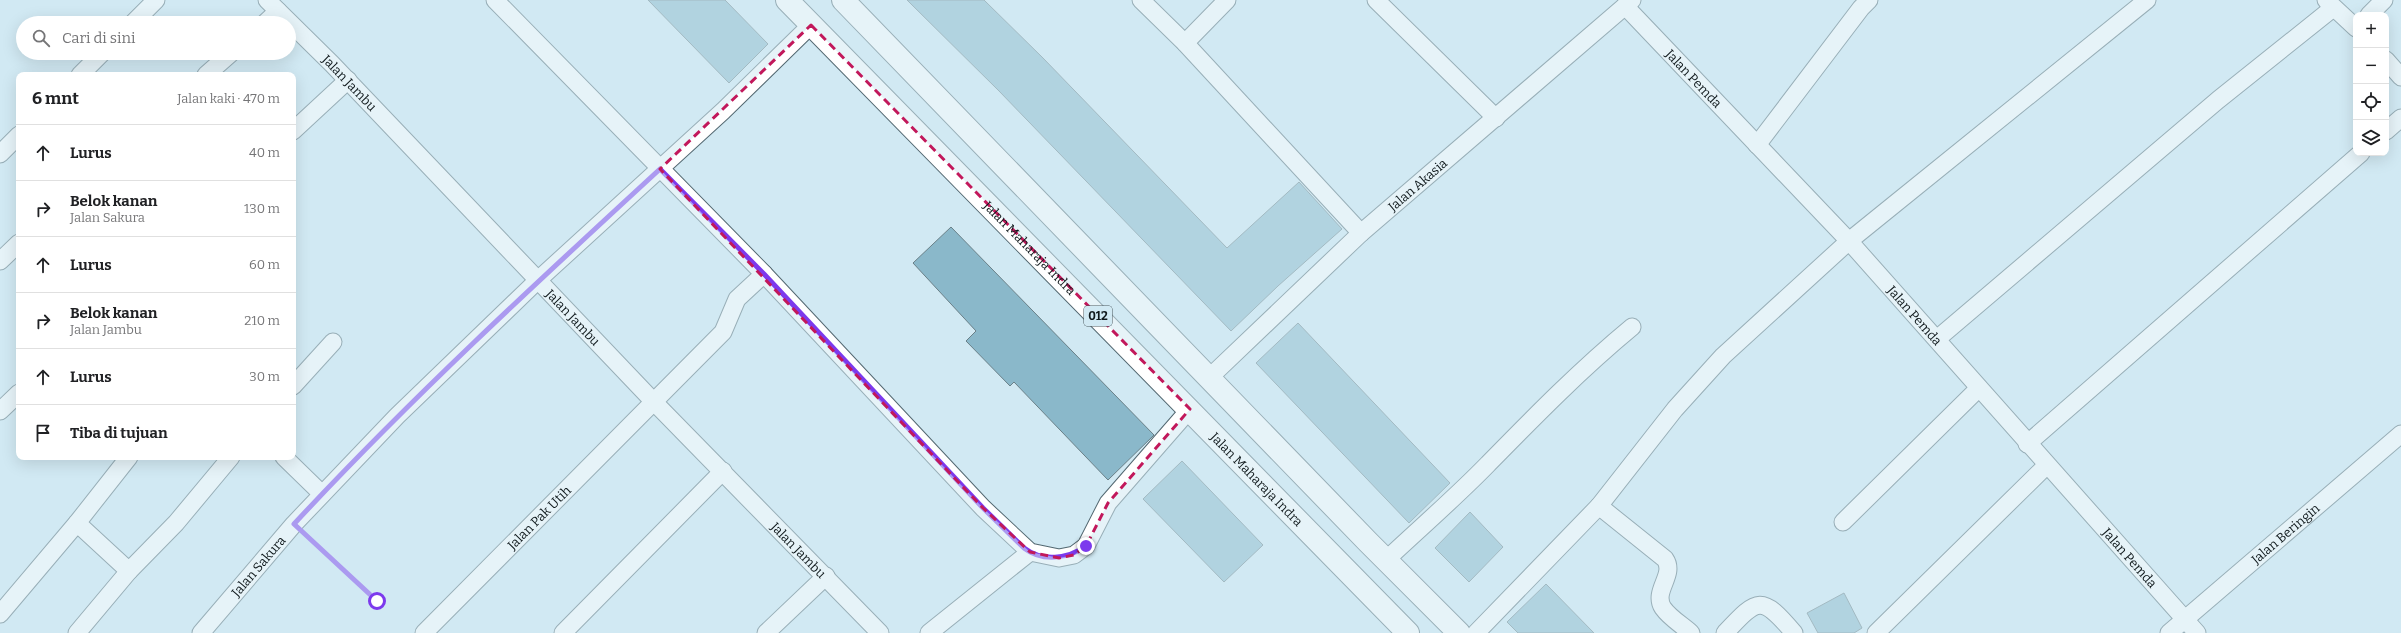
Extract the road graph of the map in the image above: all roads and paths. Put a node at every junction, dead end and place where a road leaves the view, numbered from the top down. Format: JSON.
{"nodes":[{"id":1,"x":156,"y":0,"type":"edge"},
{"id":2,"x":495,"y":0,"type":"edge"},
{"id":3,"x":787,"y":0,"type":"edge"},
{"id":4,"x":843,"y":0,"type":"edge"},
{"id":5,"x":1141,"y":0,"type":"edge"},
{"id":6,"x":1227,"y":0,"type":"edge"},
{"id":7,"x":1376,"y":0,"type":"edge"},
{"id":8,"x":1869,"y":0,"type":"edge"},
{"id":9,"x":2147,"y":0,"type":"edge"},
{"id":10,"x":2384,"y":0,"type":"edge"},
{"id":11,"x":1628,"y":3,"type":"edge"},
{"id":12,"x":2330,"y":4,"type":"edge"},
{"id":13,"x":273,"y":6,"type":"edge"},
{"id":14,"x":2372,"y":12,"type":"edge"},
{"id":15,"x":140,"y":16,"type":"edge"},
{"id":16,"x":268,"y":16,"type":"edge"},
{"id":17,"x":283,"y":16,"type":"edge"},
{"id":18,"x":812,"y":25,"type":"junction"},
{"id":19,"x":2353,"y":25,"type":"edge"},
{"id":20,"x":296,"y":29,"type":"edge"},
{"id":21,"x":1185,"y":43,"type":"junction"},
{"id":22,"x":95,"y":60,"type":"edge"},
{"id":23,"x":223,"y":60,"type":"edge"},
{"id":24,"x":2389,"y":63,"type":"edge"},
{"id":25,"x":83,"y":72,"type":"edge"},
{"id":26,"x":209,"y":72,"type":"edge"},
{"id":27,"x":2401,"y":77,"type":"edge"},
{"id":28,"x":348,"y":80,"type":"junction"},
{"id":29,"x":1496,"y":118,"type":"junction"},
{"id":30,"x":2401,"y":118,"type":"edge"},
{"id":31,"x":296,"y":128,"type":"edge"},
{"id":32,"x":2389,"y":128,"type":"edge"},
{"id":33,"x":16,"y":138,"type":"edge"},
{"id":34,"x":1757,"y":145,"type":"junction"},
{"id":35,"x":0,"y":154,"type":"edge"},
{"id":36,"x":2358,"y":156,"type":"edge"},
{"id":37,"x":660,"y":169,"type":"junction"},
{"id":38,"x":1361,"y":233,"type":"junction"},
{"id":39,"x":1849,"y":241,"type":"junction"},
{"id":40,"x":16,"y":246,"type":"edge"},
{"id":41,"x":0,"y":261,"type":"edge"},
{"id":42,"x":764,"y":274,"type":"junction"},
{"id":43,"x":538,"y":280,"type":"junction"},
{"id":44,"x":1632,"y":327,"type":"dead end"},
{"id":45,"x":1937,"y":339,"type":"junction"},
{"id":46,"x":333,"y":342,"type":"dead end"},
{"id":47,"x":1210,"y":377,"type":"junction"},
{"id":48,"x":296,"y":383,"type":"edge"},
{"id":49,"x":1979,"y":388,"type":"junction"},
{"id":50,"x":16,"y":396,"type":"edge"},
{"id":51,"x":654,"y":402,"type":"junction"},
{"id":52,"x":1190,"y":409,"type":"junction"},
{"id":53,"x":0,"y":411,"type":"edge"},
{"id":54,"x":2401,"y":434,"type":"edge"},
{"id":55,"x":2027,"y":444,"type":"junction"},
{"id":56,"x":127,"y":460,"type":"edge"},
{"id":57,"x":228,"y":460,"type":"edge"},
{"id":58,"x":287,"y":460,"type":"edge"},
{"id":59,"x":2046,"y":466,"type":"junction"},
{"id":60,"x":722,"y":470,"type":"junction"},
{"id":61,"x":322,"y":494,"type":"junction"},
{"id":62,"x":1599,"y":506,"type":"junction"},
{"id":63,"x":1843,"y":522,"type":"dead end"},
{"id":64,"x":77,"y":523,"type":"junction"},
{"id":65,"x":294,"y":524,"type":"junction"},
{"id":66,"x":1027,"y":550,"type":"junction"},
{"id":67,"x":1386,"y":560,"type":"junction"},
{"id":68,"x":129,"y":571,"type":"junction"},
{"id":69,"x":826,"y":576,"type":"junction"},
{"id":70,"x":377,"y":601,"type":"dead end"},
{"id":71,"x":0,"y":614,"type":"edge"},
{"id":72,"x":2183,"y":620,"type":"junction"},
{"id":73,"x":76,"y":633,"type":"edge"},
{"id":74,"x":201,"y":633,"type":"edge"},
{"id":75,"x":424,"y":633,"type":"edge"},
{"id":76,"x":563,"y":633,"type":"edge"},
{"id":77,"x":766,"y":633,"type":"edge"},
{"id":78,"x":880,"y":633,"type":"edge"},
{"id":79,"x":929,"y":633,"type":"edge"},
{"id":80,"x":1408,"y":633,"type":"edge"},
{"id":81,"x":1459,"y":633,"type":"edge"},
{"id":82,"x":1476,"y":633,"type":"edge"},
{"id":83,"x":1691,"y":633,"type":"edge"},
{"id":84,"x":1725,"y":633,"type":"edge"},
{"id":85,"x":1794,"y":633,"type":"edge"},
{"id":86,"x":1876,"y":633,"type":"edge"},
{"id":87,"x":2169,"y":633,"type":"edge"},
{"id":88,"x":2197,"y":633,"type":"edge"}],
"edges":[{"from":1,"to":15,"type":"street"},
{"from":2,"to":37,"type":"street"},
{"from":3,"to":18,"type":"highway","name":"Jalan Maharaja Indra","number":"012"},
{"from":4,"to":47,"type":"highway"},
{"from":5,"to":21,"type":"street"},
{"from":6,"to":21,"type":"street"},
{"from":7,"to":29,"type":"street"},
{"from":8,"to":34,"type":"street"},
{"from":9,"to":39,"type":"street"},
{"from":10,"to":14,"type":"street"},
{"from":11,"to":29,"type":"street","name":"Jalan Akasia"},
{"from":11,"to":34,"type":"street","name":"Jalan Pemda"},
{"from":12,"to":19,"type":"street"},
{"from":12,"to":45,"type":"street"},
{"from":13,"to":16,"type":"street"},
{"from":13,"to":17,"type":"street","name":"Jalan Jambu"},
{"from":18,"to":37,"type":"street","name":"Jalan Sakura"},
{"from":18,"to":52,"type":"highway","name":"Jalan Maharaja Indra","number":"012"},
{"from":20,"to":28,"type":"street","name":"Jalan Jambu"},
{"from":21,"to":38,"type":"street"},
{"from":22,"to":25,"type":"street"},
{"from":23,"to":26,"type":"street"},
{"from":24,"to":27,"type":"street"},
{"from":28,"to":31,"type":"street"},
{"from":28,"to":43,"type":"street","name":"Jalan Jambu"},
{"from":29,"to":38,"type":"street","name":"Jalan Akasia"},
{"from":30,"to":32,"type":"street"},
{"from":33,"to":35,"type":"street"},
{"from":34,"to":39,"type":"street","name":"Jalan Pemda"},
{"from":36,"to":55,"type":"street"},
{"from":37,"to":42,"type":"street"},
{"from":37,"to":43,"type":"street","name":"Jalan Sakura"},
{"from":38,"to":47,"type":"street","name":"Jalan Akasia"},
{"from":39,"to":45,"type":"street","name":"Jalan Pemda"},
{"from":39,"to":62,"type":"street"},
{"from":40,"to":41,"type":"street"},
{"from":42,"to":51,"type":"street","name":"Jalan Pak Utih"},
{"from":42,"to":66,"type":"street"},
{"from":43,"to":51,"type":"street","name":"Jalan Jambu"},
{"from":43,"to":61,"type":"street","name":"Jalan Sakura"},
{"from":44,"to":67,"type":"street"},
{"from":45,"to":49,"type":"street","name":"Jalan Pemda"},
{"from":46,"to":48,"type":"street"},
{"from":47,"to":67,"type":"highway"},
{"from":49,"to":55,"type":"street","name":"Jalan Pemda"},
{"from":49,"to":63,"type":"street"},
{"from":50,"to":53,"type":"street"},
{"from":51,"to":60,"type":"street","name":"Jalan Jambu"},
{"from":51,"to":75,"type":"street","name":"Jalan Pak Utih"},
{"from":52,"to":66,"type":"street"},
{"from":52,"to":80,"type":"highway","name":"Jalan Maharaja Indra","number":"012"},
{"from":54,"to":72,"type":"street","name":"Jalan Beringin"},
{"from":55,"to":59,"type":"street","name":"Jalan Pemda"},
{"from":56,"to":64,"type":"street"},
{"from":57,"to":68,"type":"street"},
{"from":58,"to":61,"type":"street"},
{"from":59,"to":72,"type":"street","name":"Jalan Pemda"},
{"from":59,"to":86,"type":"street"},
{"from":60,"to":69,"type":"street","name":"Jalan Jambu"},
{"from":60,"to":76,"type":"street"},
{"from":61,"to":65,"type":"street","name":"Jalan Sakura"},
{"from":62,"to":82,"type":"street"},
{"from":62,"to":83,"type":"street"},
{"from":64,"to":68,"type":"street"},
{"from":64,"to":71,"type":"street"},
{"from":65,"to":70,"type":"path"},
{"from":65,"to":74,"type":"street","name":"Jalan Sakura"},
{"from":66,"to":79,"type":"street"},
{"from":67,"to":81,"type":"highway"},
{"from":68,"to":73,"type":"street"},
{"from":69,"to":77,"type":"street"},
{"from":69,"to":78,"type":"street","name":"Jalan Jambu"},
{"from":72,"to":87,"type":"street","name":"Jalan Beringin"},
{"from":72,"to":88,"type":"street","name":"Jalan Pemda"},
{"from":84,"to":85,"type":"street"}]}
